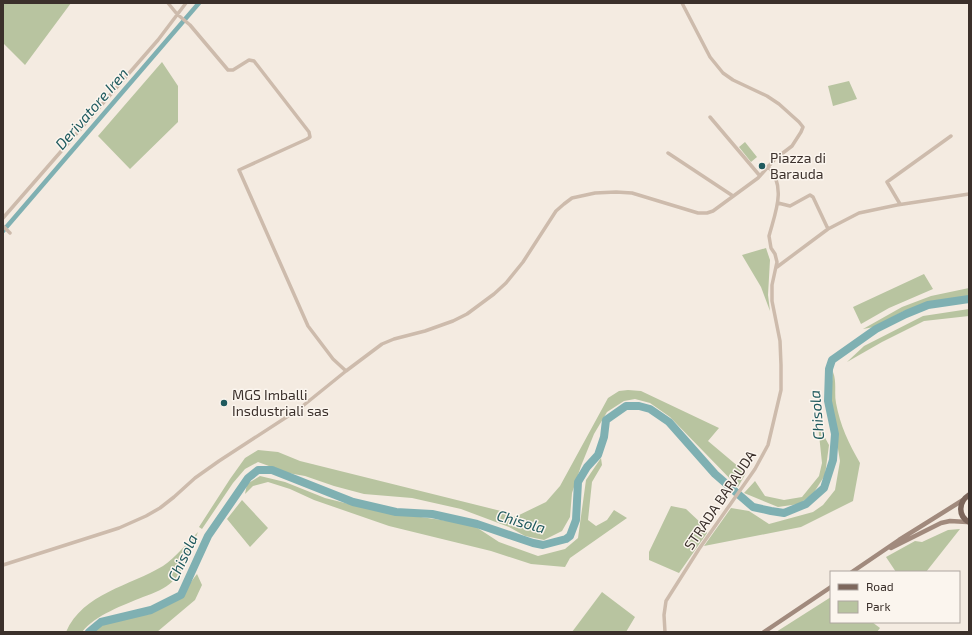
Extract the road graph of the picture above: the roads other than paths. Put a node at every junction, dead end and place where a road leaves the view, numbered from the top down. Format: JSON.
{"nodes":[{"id":1,"x":168,"y":3,"type":"edge"},
{"id":2,"x":186,"y":3,"type":"edge"},
{"id":3,"x":682,"y":3,"type":"edge"},
{"id":4,"x":177,"y":14,"type":"junction"},
{"id":5,"x":710,"y":117,"type":"dead end"},
{"id":6,"x":951,"y":136,"type":"dead end"},
{"id":7,"x":668,"y":154,"type":"dead end"},
{"id":8,"x":768,"y":166,"type":"junction"},
{"id":9,"x":760,"y":176,"type":"junction"},
{"id":10,"x":969,"y":194,"type":"edge"},
{"id":11,"x":733,"y":196,"type":"junction"},
{"id":12,"x":778,"y":203,"type":"junction"},
{"id":13,"x":900,"y":204,"type":"junction"},
{"id":14,"x":3,"y":218,"type":"edge"},
{"id":15,"x":3,"y":226,"type":"edge"},
{"id":16,"x":828,"y":229,"type":"junction"},
{"id":17,"x":10,"y":233,"type":"dead end"},
{"id":18,"x":777,"y":267,"type":"junction"},
{"id":19,"x":346,"y":371,"type":"junction"},
{"id":20,"x":969,"y":495,"type":"edge"},
{"id":21,"x":962,"y":500,"type":"junction"},
{"id":22,"x":968,"y":522,"type":"edge"},
{"id":23,"x":881,"y":553,"type":"junction"},
{"id":24,"x":3,"y":565,"type":"edge"},
{"id":25,"x":854,"y":571,"type":"edge"},
{"id":26,"x":830,"y":588,"type":"edge"},
{"id":27,"x":665,"y":632,"type":"edge"},
{"id":28,"x":764,"y":632,"type":"edge"}],
"edges":[{"from":1,"to":4,"type":"street"},
{"from":2,"to":4,"type":"street"},
{"from":3,"to":8,"type":"street"},
{"from":4,"to":14,"type":"street"},
{"from":4,"to":19,"type":"street"},
{"from":5,"to":9,"type":"street"},
{"from":6,"to":13,"type":"street"},
{"from":7,"to":11,"type":"street"},
{"from":8,"to":9,"type":"street"},
{"from":8,"to":12,"type":"street"},
{"from":9,"to":11,"type":"street"},
{"from":10,"to":13,"type":"street"},
{"from":11,"to":19,"type":"street"},
{"from":12,"to":16,"type":"street"},
{"from":12,"to":18,"type":"street"},
{"from":13,"to":16,"type":"street"},
{"from":15,"to":17,"type":"street"},
{"from":16,"to":18,"type":"street"},
{"from":18,"to":27,"type":"street","name":"STRADA BARAUDA"},
{"from":19,"to":24,"type":"street"},
{"from":20,"to":21,"type":"main road"},
{"from":21,"to":22,"type":"main road"},
{"from":21,"to":23,"type":"main road"},
{"from":22,"to":23,"type":"main road"},
{"from":23,"to":25,"type":"main road"},
{"from":26,"to":28,"type":"main road"}]}
